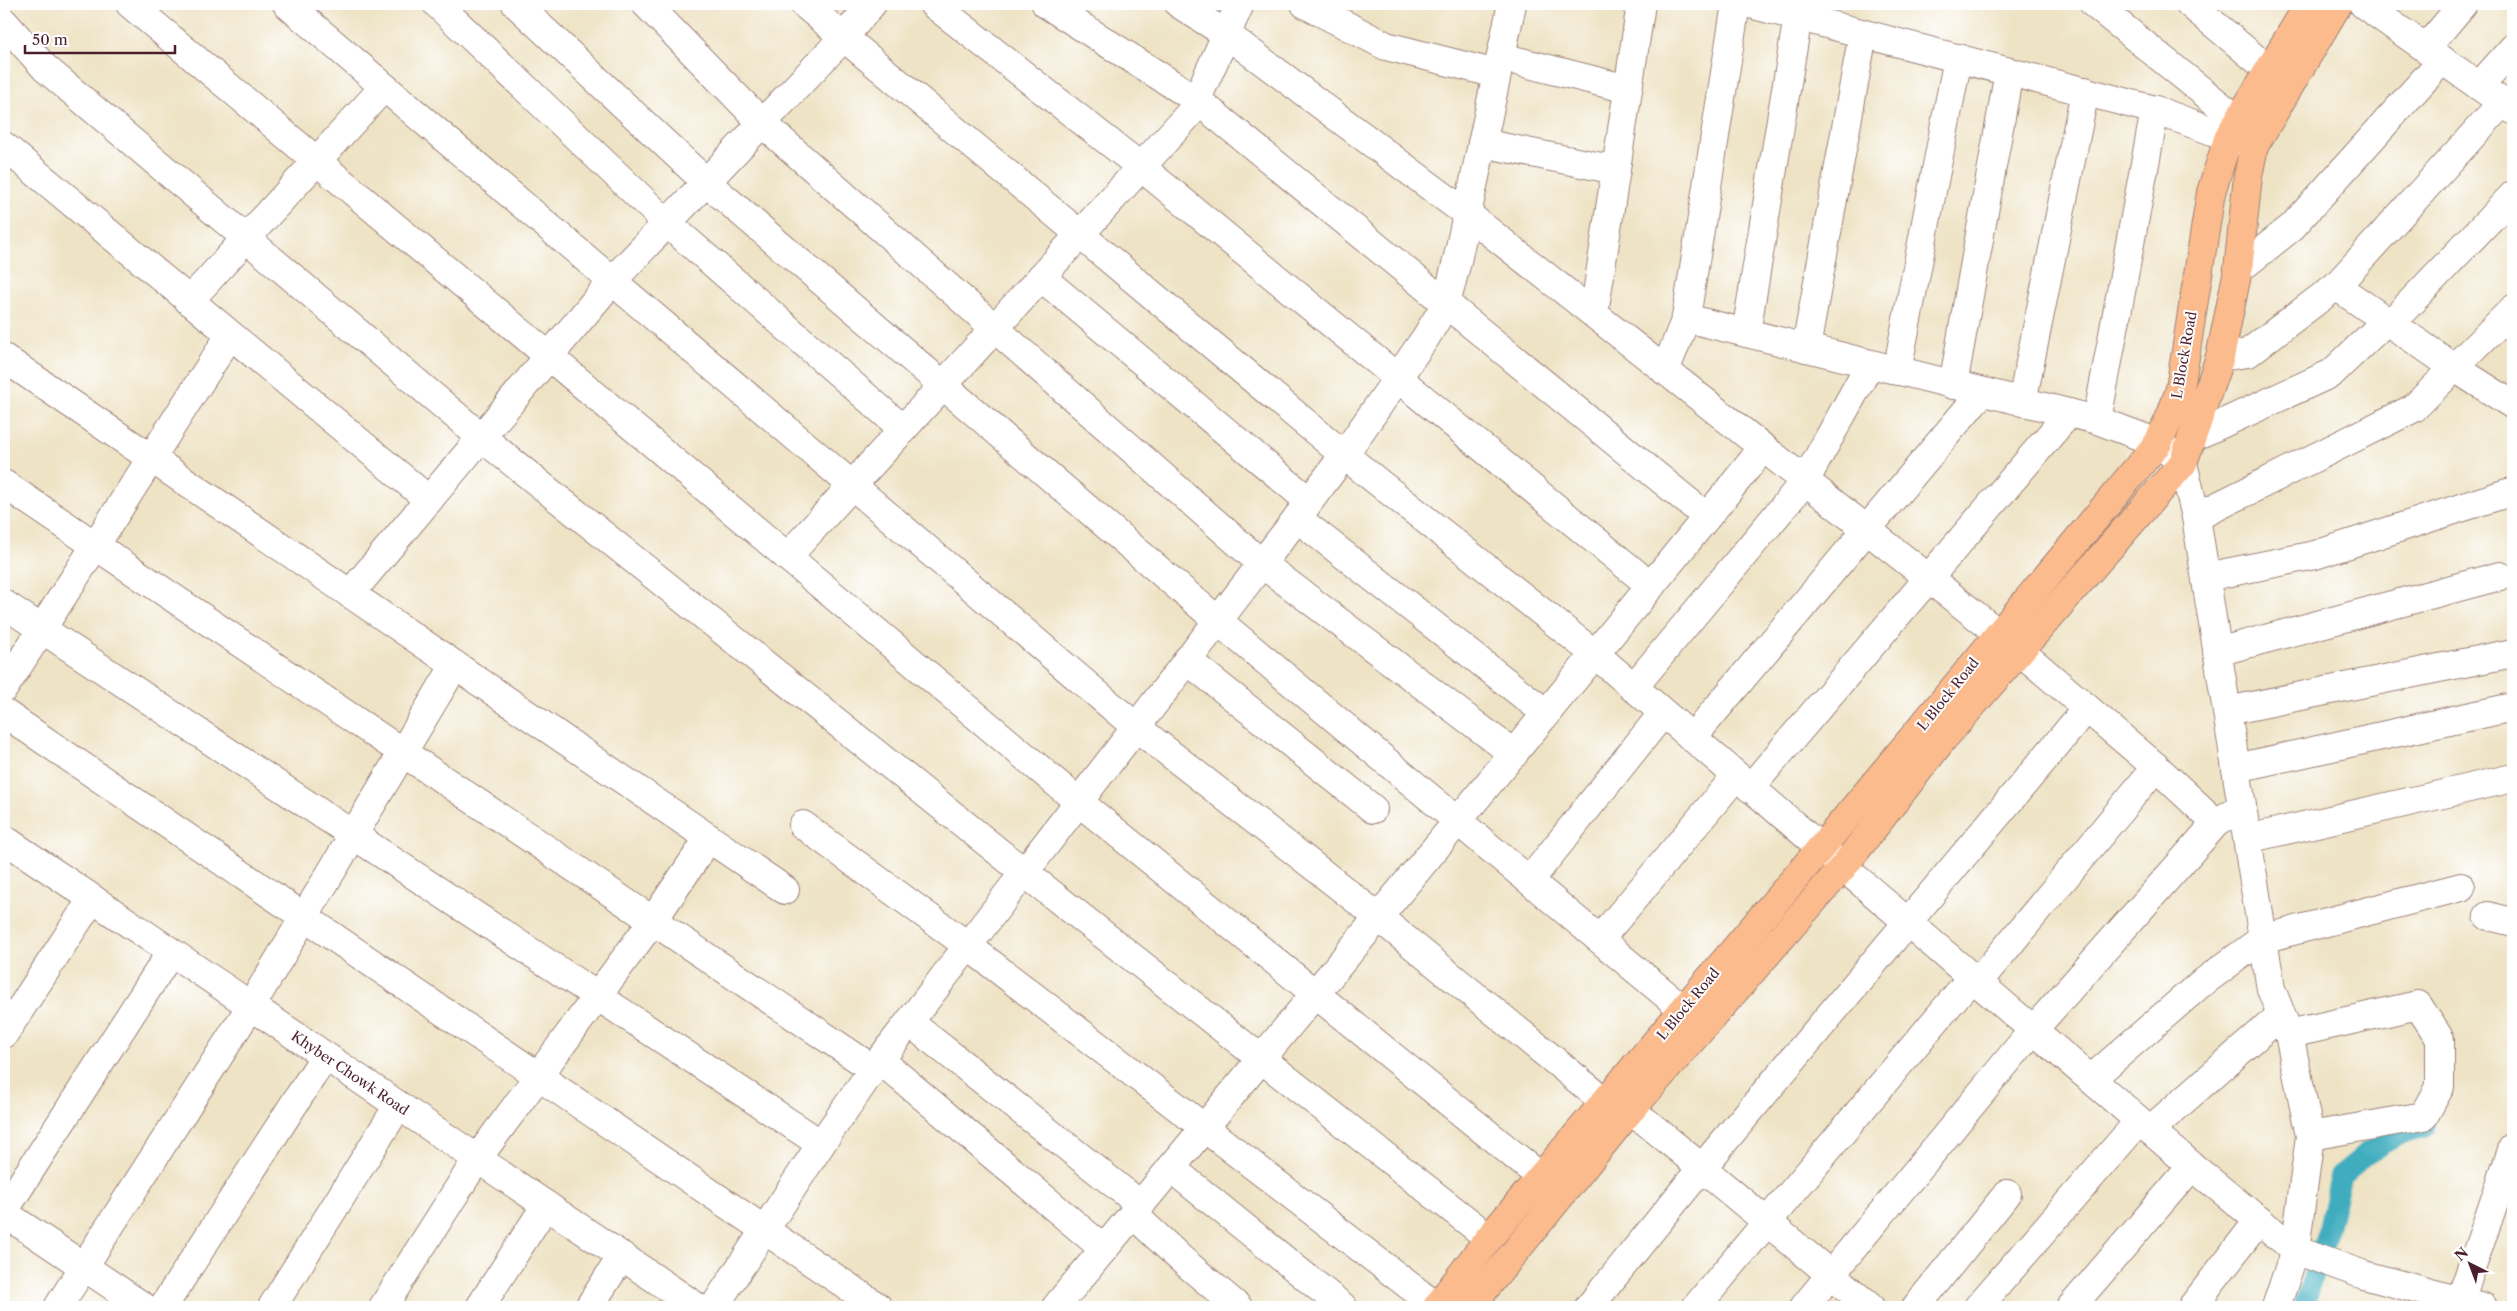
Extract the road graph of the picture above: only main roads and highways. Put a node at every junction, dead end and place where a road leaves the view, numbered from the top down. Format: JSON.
{"nodes":[{"id":1,"x":2309,"y":4,"type":"edge"},
{"id":2,"x":2338,"y":4,"type":"edge"},
{"id":3,"x":2211,"y":192,"type":"junction"},
{"id":4,"x":2245,"y":198,"type":"junction"},
{"id":5,"x":1617,"y":1107,"type":"junction"},
{"id":6,"x":1437,"y":1307,"type":"edge"},
{"id":7,"x":1470,"y":1307,"type":"edge"}],
"edges":[{"from":1,"to":3,"type":"main road","name":"L Block Road"},
{"from":2,"to":4,"type":"main road","name":"L Block Road"},
{"from":3,"to":4,"type":"main road"},
{"from":3,"to":5,"type":"main road","name":"L Block Road"},
{"from":4,"to":5,"type":"main road","name":"L Block Road"},
{"from":5,"to":6,"type":"main road","name":"L Block Road"},
{"from":5,"to":7,"type":"main road","name":"L Block Road"}]}
